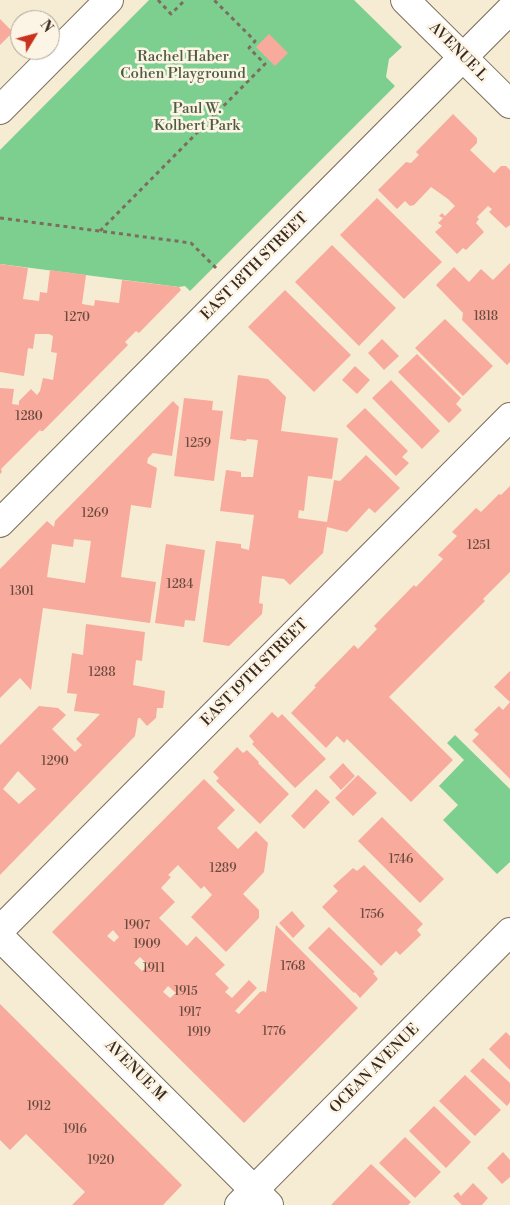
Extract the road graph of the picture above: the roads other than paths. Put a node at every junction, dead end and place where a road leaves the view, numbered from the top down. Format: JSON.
{"nodes":[{"id":1,"x":109,"y":0,"type":"edge"},
{"id":2,"x":405,"y":0,"type":"edge"},
{"id":3,"x":510,"y":10,"type":"edge"},
{"id":4,"x":463,"y":58,"type":"junction"},
{"id":5,"x":510,"y":104,"type":"edge"},
{"id":6,"x":0,"y":110,"type":"edge"},
{"id":7,"x":510,"y":417,"type":"edge"},
{"id":8,"x":0,"y":523,"type":"edge"},
{"id":9,"x":0,"y":930,"type":"edge"},
{"id":10,"x":510,"y":932,"type":"edge"},
{"id":11,"x":0,"y":937,"type":"edge"},
{"id":12,"x":254,"y":1200,"type":"edge"}],
"edges":[{"from":1,"to":6,"type":"street"},
{"from":2,"to":4,"type":"street","name":"AVENUE L"},
{"from":3,"to":4,"type":"street","name":"EAST 18TH STREET"},
{"from":4,"to":5,"type":"street","name":"AVENUE L"},
{"from":4,"to":8,"type":"street","name":"EAST 18TH STREET"},
{"from":7,"to":9,"type":"street","name":"EAST 19TH STREET"},
{"from":10,"to":12,"type":"street","name":"OCEAN AVENUE"},
{"from":11,"to":12,"type":"street","name":"AVENUE M"}]}
